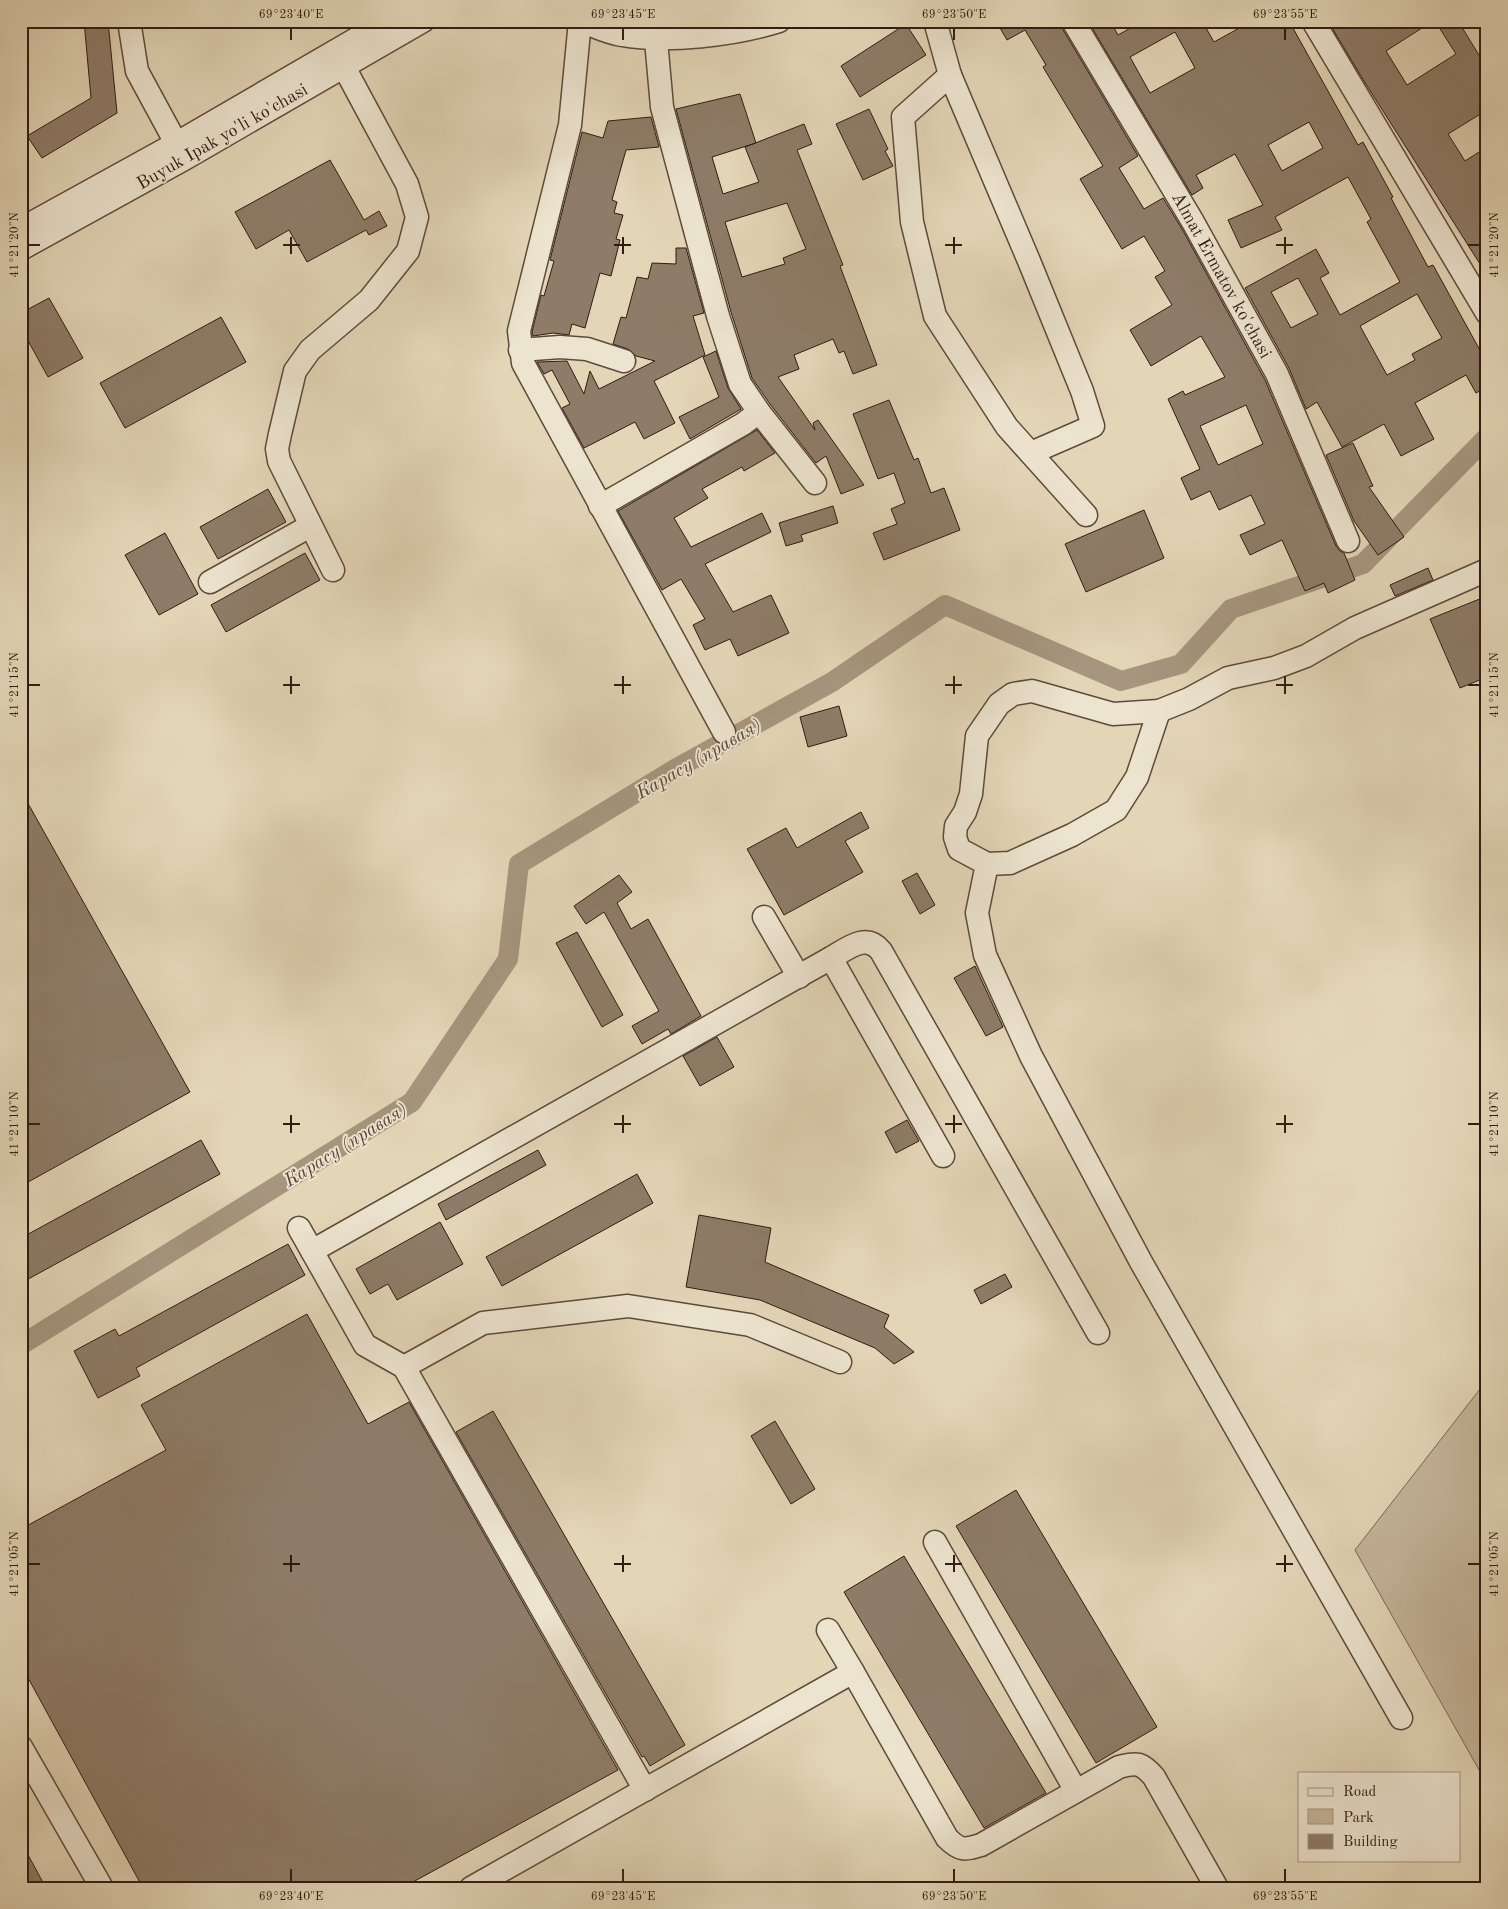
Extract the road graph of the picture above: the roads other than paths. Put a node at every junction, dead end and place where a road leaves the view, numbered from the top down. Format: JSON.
{"nodes":[{"id":1,"x":128,"y":21,"type":"edge"},
{"id":2,"x":387,"y":21,"type":"edge"},
{"id":3,"x":422,"y":21,"type":"edge"},
{"id":4,"x":580,"y":21,"type":"edge"},
{"id":5,"x":779,"y":21,"type":"edge"},
{"id":6,"x":935,"y":21,"type":"edge"},
{"id":7,"x":1073,"y":21,"type":"edge"},
{"id":8,"x":1313,"y":21,"type":"edge"},
{"id":9,"x":656,"y":40,"type":"junction"},
{"id":10,"x":344,"y":66,"type":"junction"},
{"id":11,"x":950,"y":75,"type":"junction"},
{"id":12,"x":181,"y":151,"type":"junction"},
{"id":13,"x":21,"y":229,"type":"edge"},
{"id":14,"x":21,"y":249,"type":"edge"},
{"id":15,"x":1487,"y":312,"type":"edge"},
{"id":16,"x":520,"y":350,"type":"junction"},
{"id":17,"x":624,"y":361,"type":"dead end"},
{"id":18,"x":759,"y":412,"type":"junction"},
{"id":19,"x":1031,"y":453,"type":"junction"},
{"id":20,"x":815,"y":482,"type":"dead end"},
{"id":21,"x":600,"y":506,"type":"junction"},
{"id":22,"x":1086,"y":515,"type":"dead end"},
{"id":23,"x":310,"y":526,"type":"junction"},
{"id":24,"x":1348,"y":541,"type":"dead end"},
{"id":25,"x":333,"y":570,"type":"dead end"},
{"id":26,"x":1487,"y":570,"type":"edge"},
{"id":27,"x":210,"y":582,"type":"dead end"},
{"id":28,"x":1159,"y":711,"type":"junction"},
{"id":29,"x":724,"y":732,"type":"dead end"},
{"id":30,"x":987,"y":864,"type":"junction"},
{"id":31,"x":764,"y":916,"type":"dead end"},
{"id":32,"x":831,"y":958,"type":"junction"},
{"id":33,"x":799,"y":977,"type":"junction"},
{"id":34,"x":943,"y":1156,"type":"dead end"},
{"id":35,"x":299,"y":1228,"type":"dead end"},
{"id":36,"x":312,"y":1251,"type":"junction"},
{"id":37,"x":1098,"y":1333,"type":"dead end"},
{"id":38,"x":840,"y":1362,"type":"dead end"},
{"id":39,"x":404,"y":1367,"type":"junction"},
{"id":40,"x":935,"y":1542,"type":"dead end"},
{"id":41,"x":828,"y":1630,"type":"dead end"},
{"id":42,"x":852,"y":1672,"type":"junction"},
{"id":43,"x":1401,"y":1718,"type":"dead end"},
{"id":44,"x":21,"y":1747,"type":"edge"},
{"id":45,"x":645,"y":1790,"type":"junction"},
{"id":46,"x":1076,"y":1791,"type":"junction"},
{"id":47,"x":102,"y":1888,"type":"edge"},
{"id":48,"x":471,"y":1888,"type":"edge"},
{"id":49,"x":1217,"y":1888,"type":"edge"}],
"edges":[{"from":1,"to":12,"type":"street"},
{"from":2,"to":12,"type":"street","name":"Buyuk Ipak yo'li ko'chasi"},
{"from":3,"to":10,"type":"street","name":"Buyuk Ipak yo'li ko'chasi"},
{"from":4,"to":9,"type":"street"},
{"from":4,"to":16,"type":"street"},
{"from":5,"to":9,"type":"street"},
{"from":6,"to":11,"type":"street"},
{"from":7,"to":24,"type":"street","name":"Almat Ermatov ko'chasi"},
{"from":8,"to":15,"type":"street"},
{"from":9,"to":18,"type":"street"},
{"from":10,"to":12,"type":"street","name":"Buyuk Ipak yo'li ko'chasi"},
{"from":10,"to":23,"type":"street"},
{"from":11,"to":19,"type":"street"},
{"from":11,"to":19,"type":"street"},
{"from":12,"to":13,"type":"street","name":"Buyuk Ipak yo'li ko'chasi"},
{"from":12,"to":14,"type":"street","name":"Buyuk Ipak yo'li ko'chasi"},
{"from":16,"to":17,"type":"street"},
{"from":16,"to":21,"type":"street"},
{"from":18,"to":20,"type":"street"},
{"from":18,"to":21,"type":"street"},
{"from":19,"to":22,"type":"street"},
{"from":21,"to":29,"type":"street"},
{"from":23,"to":25,"type":"street"},
{"from":23,"to":27,"type":"street"},
{"from":26,"to":28,"type":"street"},
{"from":28,"to":30,"type":"street"},
{"from":28,"to":30,"type":"street"},
{"from":30,"to":43,"type":"street"},
{"from":31,"to":33,"type":"street"},
{"from":32,"to":33,"type":"street"},
{"from":32,"to":34,"type":"street"},
{"from":32,"to":37,"type":"street"},
{"from":33,"to":36,"type":"street"},
{"from":35,"to":36,"type":"street"},
{"from":36,"to":39,"type":"street"},
{"from":38,"to":39,"type":"street"},
{"from":39,"to":45,"type":"street"},
{"from":40,"to":46,"type":"street"},
{"from":41,"to":42,"type":"street"},
{"from":42,"to":45,"type":"street"},
{"from":42,"to":46,"type":"street"},
{"from":44,"to":47,"type":"street"},
{"from":45,"to":48,"type":"street"},
{"from":46,"to":49,"type":"street"}]}
